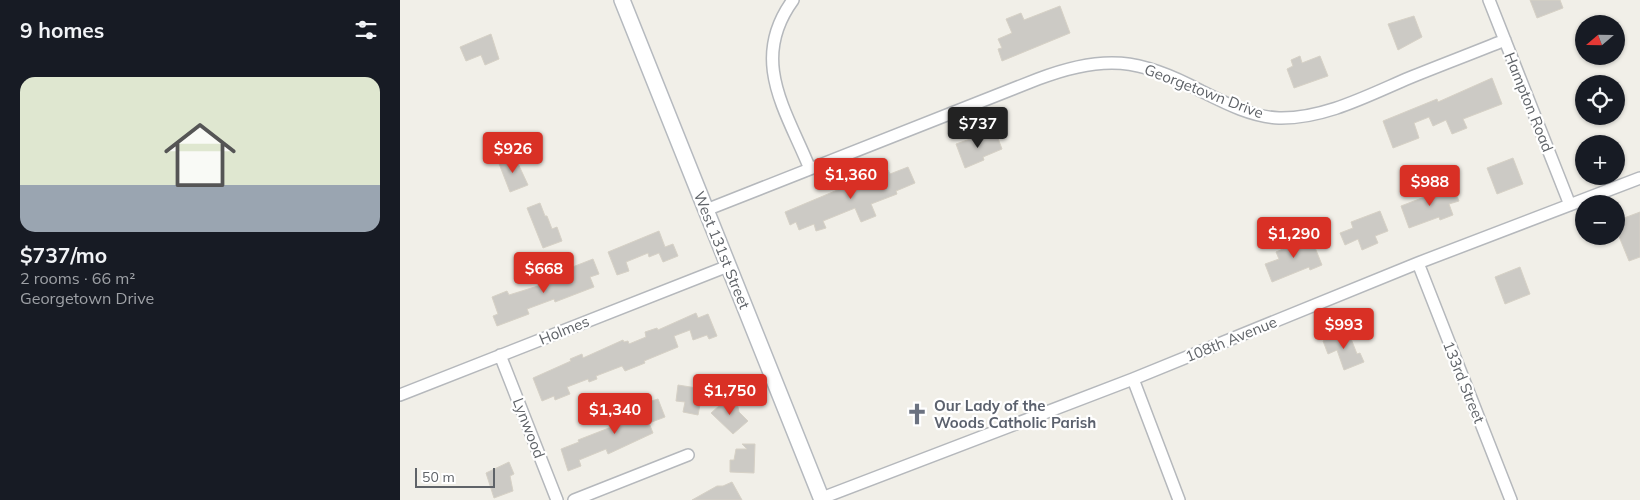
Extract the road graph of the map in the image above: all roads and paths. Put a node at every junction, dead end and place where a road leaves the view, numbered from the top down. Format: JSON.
{"nodes":[{"id":1,"x":622,"y":0,"type":"edge"},
{"id":2,"x":793,"y":0,"type":"edge"},
{"id":3,"x":1489,"y":0,"type":"edge"},
{"id":4,"x":1505,"y":40,"type":"junction"},
{"id":5,"x":810,"y":169,"type":"junction"},
{"id":6,"x":1640,"y":178,"type":"edge"},
{"id":7,"x":1570,"y":205,"type":"junction"},
{"id":8,"x":706,"y":210,"type":"junction"},
{"id":9,"x":1418,"y":263,"type":"junction"},
{"id":10,"x":728,"y":266,"type":"junction"},
{"id":11,"x":500,"y":356,"type":"junction"},
{"id":12,"x":1133,"y":379,"type":"junction"},
{"id":13,"x":400,"y":396,"type":"edge"},
{"id":14,"x":688,"y":455,"type":"dead end"},
{"id":15,"x":822,"y":499,"type":"edge"},
{"id":16,"x":557,"y":500,"type":"edge"},
{"id":17,"x":574,"y":500,"type":"edge"},
{"id":18,"x":1179,"y":500,"type":"edge"},
{"id":19,"x":1512,"y":500,"type":"edge"}],
"edges":[{"from":1,"to":8,"type":"street","name":"West 131st Street"},
{"from":2,"to":5,"type":"street"},
{"from":3,"to":4,"type":"street","name":"Hampton Road"},
{"from":4,"to":5,"type":"street","name":"Georgetown Drive"},
{"from":4,"to":7,"type":"street","name":"Hampton Road"},
{"from":5,"to":8,"type":"street","name":"Georgetown Drive"},
{"from":6,"to":7,"type":"street","name":"108th Avenue"},
{"from":7,"to":9,"type":"street","name":"108th Avenue"},
{"from":8,"to":10,"type":"street","name":"West 131st Street"},
{"from":9,"to":12,"type":"street","name":"108th Avenue"},
{"from":9,"to":19,"type":"street","name":"133rd Street"},
{"from":10,"to":11,"type":"street","name":"Holmes"},
{"from":10,"to":15,"type":"street","name":"West 131st Street"},
{"from":11,"to":13,"type":"street","name":"Holmes"},
{"from":11,"to":16,"type":"street","name":"Lynwood"},
{"from":12,"to":15,"type":"street","name":"108th Avenue"},
{"from":12,"to":18,"type":"street"},
{"from":14,"to":17,"type":"street"}]}
